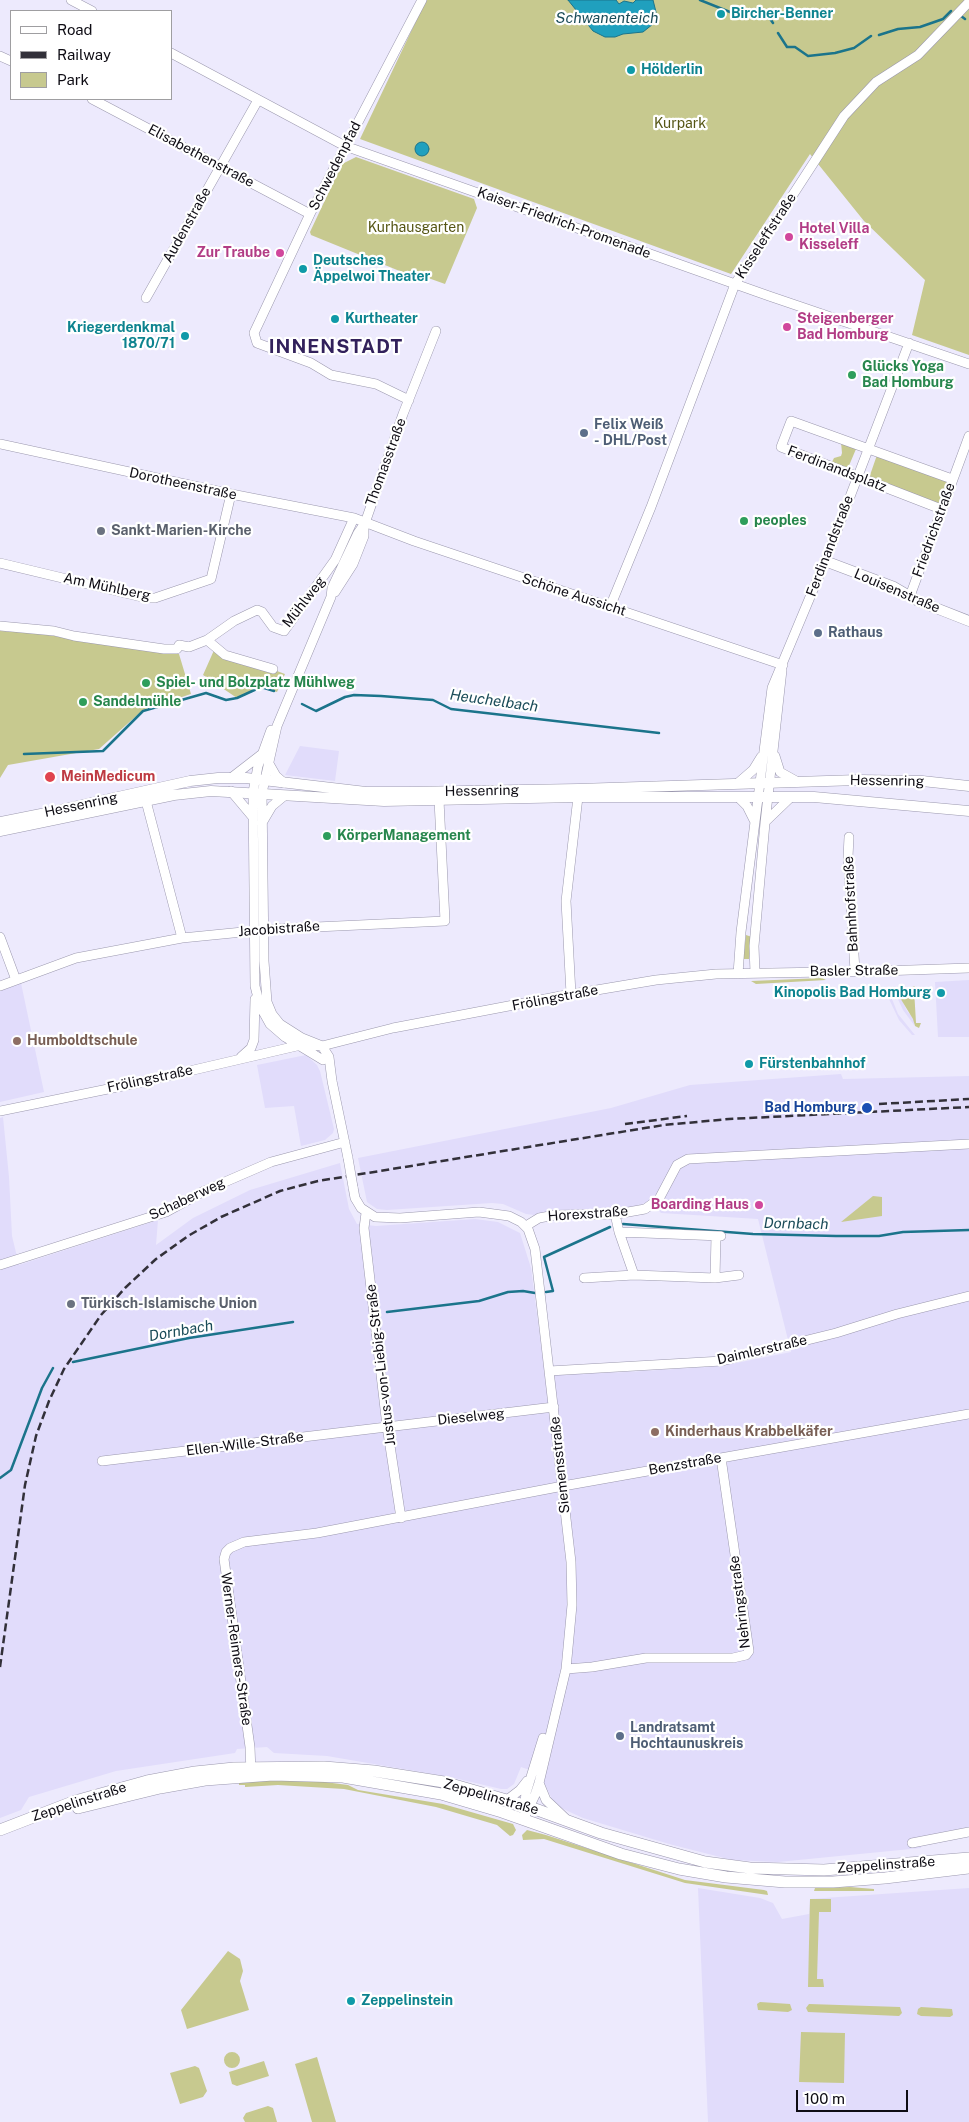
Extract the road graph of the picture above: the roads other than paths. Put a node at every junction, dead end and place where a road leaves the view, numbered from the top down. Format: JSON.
{"nodes":[{"id":1,"x":71,"y":0,"type":"edge"},
{"id":2,"x":422,"y":0,"type":"edge"},
{"id":3,"x":969,"y":2,"type":"edge"},
{"id":4,"x":90,"y":10,"type":"edge"},
{"id":5,"x":172,"y":55,"type":"edge"},
{"id":6,"x":94,"y":100,"type":"edge"},
{"id":7,"x":258,"y":100,"type":"junction"},
{"id":8,"x":345,"y":146,"type":"junction"},
{"id":9,"x":220,"y":165,"type":"junction"},
{"id":10,"x":310,"y":214,"type":"junction"},
{"id":11,"x":735,"y":284,"type":"junction"},
{"id":12,"x":146,"y":298,"type":"dead end"},
{"id":13,"x":436,"y":331,"type":"dead end"},
{"id":14,"x":909,"y":343,"type":"junction"},
{"id":15,"x":969,"y":364,"type":"edge"},
{"id":16,"x":409,"y":400,"type":"junction"},
{"id":17,"x":969,"y":436,"type":"edge"},
{"id":18,"x":0,"y":444,"type":"edge"},
{"id":19,"x":868,"y":448,"type":"junction"},
{"id":20,"x":857,"y":477,"type":"junction"},
{"id":21,"x":952,"y":479,"type":"junction"},
{"id":22,"x":231,"y":494,"type":"junction"},
{"id":23,"x":941,"y":508,"type":"junction"},
{"id":24,"x":354,"y":518,"type":"junction"},
{"id":25,"x":365,"y":524,"type":"junction"},
{"id":26,"x":825,"y":561,"type":"junction"},
{"id":27,"x":0,"y":562,"type":"edge"},
{"id":28,"x":910,"y":596,"type":"junction"},
{"id":29,"x":610,"y":607,"type":"junction"},
{"id":30,"x":969,"y":621,"type":"edge"},
{"id":31,"x":0,"y":626,"type":"edge"},
{"id":32,"x":207,"y":640,"type":"junction"},
{"id":33,"x":783,"y":665,"type":"junction"},
{"id":34,"x":273,"y":669,"type":"dead end"},
{"id":35,"x":284,"y":707,"type":"junction"},
{"id":36,"x":774,"y":751,"type":"junction"},
{"id":37,"x":764,"y":752,"type":"junction"},
{"id":38,"x":262,"y":754,"type":"junction"},
{"id":39,"x":268,"y":762,"type":"junction"},
{"id":40,"x":231,"y":778,"type":"junction"},
{"id":41,"x":259,"y":780,"type":"junction"},
{"id":42,"x":765,"y":782,"type":"junction"},
{"id":43,"x":798,"y":782,"type":"junction"},
{"id":44,"x":284,"y":783,"type":"junction"},
{"id":45,"x":738,"y":783,"type":"junction"},
{"id":46,"x":969,"y":786,"type":"edge"},
{"id":47,"x":231,"y":791,"type":"junction"},
{"id":48,"x":257,"y":793,"type":"junction"},
{"id":49,"x":284,"y":796,"type":"junction"},
{"id":50,"x":578,"y":797,"type":"junction"},
{"id":51,"x":738,"y":798,"type":"junction"},
{"id":52,"x":763,"y":798,"type":"junction"},
{"id":53,"x":791,"y":798,"type":"junction"},
{"id":54,"x":439,"y":800,"type":"junction"},
{"id":55,"x":146,"y":801,"type":"junction"},
{"id":56,"x":969,"y":811,"type":"edge"},
{"id":57,"x":252,"y":816,"type":"junction"},
{"id":58,"x":0,"y":822,"type":"edge"},
{"id":59,"x":760,"y":822,"type":"junction"},
{"id":60,"x":262,"y":823,"type":"junction"},
{"id":61,"x":0,"y":831,"type":"edge"},
{"id":62,"x":849,"y":838,"type":"dead end"},
{"id":63,"x":259,"y":930,"type":"junction"},
{"id":64,"x":755,"y":931,"type":"junction"},
{"id":65,"x":741,"y":932,"type":"junction"},
{"id":66,"x":0,"y":937,"type":"edge"},
{"id":67,"x":182,"y":938,"type":"junction"},
{"id":68,"x":969,"y":968,"type":"edge"},
{"id":69,"x":855,"y":971,"type":"junction"},
{"id":70,"x":755,"y":973,"type":"junction"},
{"id":71,"x":738,"y":974,"type":"junction"},
{"id":72,"x":16,"y":980,"type":"junction"},
{"id":73,"x":0,"y":986,"type":"edge"},
{"id":74,"x":255,"y":986,"type":"junction"},
{"id":75,"x":570,"y":994,"type":"junction"},
{"id":76,"x":336,"y":1041,"type":"junction"},
{"id":77,"x":318,"y":1044,"type":"junction"},
{"id":78,"x":300,"y":1045,"type":"junction"},
{"id":79,"x":326,"y":1058,"type":"junction"},
{"id":80,"x":236,"y":1059,"type":"junction"},
{"id":81,"x":0,"y":1111,"type":"edge"},
{"id":82,"x":345,"y":1142,"type":"junction"},
{"id":83,"x":969,"y":1144,"type":"edge"},
{"id":84,"x":366,"y":1213,"type":"junction"},
{"id":85,"x":615,"y":1214,"type":"junction"},
{"id":86,"x":526,"y":1226,"type":"junction"},
{"id":87,"x":618,"y":1232,"type":"junction"},
{"id":88,"x":0,"y":1265,"type":"edge"},
{"id":89,"x":634,"y":1275,"type":"junction"},
{"id":90,"x":739,"y":1275,"type":"dead end"},
{"id":91,"x":584,"y":1278,"type":"dead end"},
{"id":92,"x":715,"y":1278,"type":"junction"},
{"id":93,"x":969,"y":1296,"type":"edge"},
{"id":94,"x":549,"y":1371,"type":"junction"},
{"id":95,"x":554,"y":1407,"type":"junction"},
{"id":96,"x":969,"y":1414,"type":"edge"},
{"id":97,"x":387,"y":1426,"type":"junction"},
{"id":98,"x":721,"y":1458,"type":"junction"},
{"id":99,"x":102,"y":1462,"type":"dead end"},
{"id":100,"x":563,"y":1486,"type":"junction"},
{"id":101,"x":401,"y":1518,"type":"junction"},
{"id":102,"x":566,"y":1668,"type":"junction"},
{"id":103,"x":556,"y":1705,"type":"junction"},
{"id":104,"x":251,"y":1771,"type":"junction"},
{"id":105,"x":531,"y":1774,"type":"junction"},
{"id":106,"x":539,"y":1783,"type":"junction"},
{"id":107,"x":507,"y":1800,"type":"junction"},
{"id":108,"x":527,"y":1806,"type":"junction"},
{"id":109,"x":522,"y":1820,"type":"junction"},
{"id":110,"x":569,"y":1822,"type":"junction"},
{"id":111,"x":0,"y":1830,"type":"edge"},
{"id":112,"x":969,"y":1832,"type":"edge"},
{"id":113,"x":912,"y":1843,"type":"dead end"},
{"id":114,"x":969,"y":1858,"type":"edge"},
{"id":115,"x":969,"y":1868,"type":"edge"}],
"edges":[{"from":1,"to":4,"type":"street"},
{"from":2,"to":8,"type":"street","name":"Schwedenpfad"},
{"from":3,"to":11,"type":"street","name":"Kisseleffstraße"},
{"from":5,"to":7,"type":"street","name":"Kaiser-Friedrich-Promenade"},
{"from":6,"to":9,"type":"street","name":"Elisabethenstraße"},
{"from":7,"to":8,"type":"street","name":"Kaiser-Friedrich-Promenade"},
{"from":7,"to":9,"type":"street","name":"Audenstraße"},
{"from":8,"to":10,"type":"street","name":"Schwedenpfad"},
{"from":8,"to":11,"type":"street","name":"Kaiser-Friedrich-Promenade"},
{"from":9,"to":10,"type":"street","name":"Elisabethenstraße"},
{"from":9,"to":12,"type":"street","name":"Audenstraße"},
{"from":10,"to":16,"type":"street","name":"Schwedenpfad"},
{"from":11,"to":14,"type":"street","name":"Kaiser-Friedrich-Promenade"},
{"from":11,"to":29,"type":"street","name":"Kisseleffstraße"},
{"from":13,"to":16,"type":"street","name":"Thomasstraße"},
{"from":14,"to":15,"type":"street","name":"Kaiser-Friedrich-Promenade"},
{"from":14,"to":19,"type":"street","name":"Ferdinandstraße"},
{"from":16,"to":25,"type":"street","name":"Thomasstraße"},
{"from":17,"to":21,"type":"street","name":"Friedrichstraße"},
{"from":18,"to":22,"type":"street","name":"Dorotheenstraße"},
{"from":19,"to":20,"type":"street","name":"Ferdinandstraße"},
{"from":19,"to":20,"type":"street","name":"Ferdinandsplatz"},
{"from":19,"to":21,"type":"street","name":"Ferdinandsplatz"},
{"from":20,"to":23,"type":"street","name":"Ferdinandsplatz"},
{"from":20,"to":26,"type":"street","name":"Ferdinandstraße"},
{"from":21,"to":23,"type":"street","name":"Friedrichstraße"},
{"from":22,"to":24,"type":"street","name":"Dorotheenstraße"},
{"from":22,"to":27,"type":"street","name":"Am Mühlberg"},
{"from":23,"to":28,"type":"street","name":"Friedrichstraße"},
{"from":24,"to":25,"type":"street","name":"Dorotheenstraße"},
{"from":24,"to":32,"type":"street","name":"Mühlweg"},
{"from":25,"to":29,"type":"street","name":"Schöne Aussicht"},
{"from":25,"to":35,"type":"street","name":"Thomasstraße"},
{"from":26,"to":28,"type":"street","name":"Louisenstraße"},
{"from":26,"to":33,"type":"street","name":"Ferdinandstraße"},
{"from":28,"to":30,"type":"street","name":"Louisenstraße"},
{"from":29,"to":33,"type":"street","name":"Schöne Aussicht"},
{"from":31,"to":32,"type":"street","name":"Mühlweg"},
{"from":32,"to":34,"type":"street"},
{"from":33,"to":36,"type":"street"},
{"from":33,"to":37,"type":"street"},
{"from":35,"to":38,"type":"street","name":"Thomasstraße"},
{"from":35,"to":39,"type":"street","name":"Thomasstraße"},
{"from":36,"to":42,"type":"street"},
{"from":36,"to":43,"type":"street"},
{"from":37,"to":42,"type":"street"},
{"from":37,"to":45,"type":"street"},
{"from":38,"to":40,"type":"street"},
{"from":38,"to":41,"type":"street","name":"Thomasstraße"},
{"from":39,"to":41,"type":"street","name":"Thomasstraße"},
{"from":39,"to":44,"type":"street"},
{"from":40,"to":41,"type":"street","name":"Hessenring"},
{"from":40,"to":58,"type":"street","name":"Hessenring"},
{"from":41,"to":44,"type":"street","name":"Hessenring"},
{"from":41,"to":48,"type":"street"},
{"from":42,"to":43,"type":"street","name":"Hessenring"},
{"from":42,"to":45,"type":"street","name":"Hessenring"},
{"from":42,"to":52,"type":"street"},
{"from":43,"to":46,"type":"street","name":"Hessenring"},
{"from":44,"to":45,"type":"street","name":"Hessenring"},
{"from":47,"to":48,"type":"street","name":"Hessenring"},
{"from":47,"to":55,"type":"street","name":"Hessenring"},
{"from":47,"to":57,"type":"street"},
{"from":48,"to":49,"type":"street","name":"Hessenring"},
{"from":48,"to":57,"type":"street"},
{"from":48,"to":60,"type":"street"},
{"from":49,"to":54,"type":"street","name":"Hessenring"},
{"from":49,"to":60,"type":"street"},
{"from":50,"to":51,"type":"street","name":"Hessenring"},
{"from":50,"to":54,"type":"street","name":"Hessenring"},
{"from":50,"to":75,"type":"street"},
{"from":51,"to":52,"type":"street","name":"Hessenring"},
{"from":51,"to":59,"type":"street"},
{"from":52,"to":53,"type":"street","name":"Hessenring"},
{"from":52,"to":59,"type":"street"},
{"from":53,"to":56,"type":"street","name":"Hessenring"},
{"from":53,"to":59,"type":"street"},
{"from":54,"to":63,"type":"street","name":"Jacobistraße"},
{"from":55,"to":61,"type":"street","name":"Hessenring"},
{"from":55,"to":67,"type":"street"},
{"from":57,"to":63,"type":"street"},
{"from":59,"to":64,"type":"street"},
{"from":59,"to":65,"type":"street"},
{"from":60,"to":63,"type":"street"},
{"from":62,"to":69,"type":"street","name":"Bahnhofstraße"},
{"from":63,"to":67,"type":"street","name":"Jacobistraße"},
{"from":63,"to":74,"type":"street"},
{"from":63,"to":77,"type":"street"},
{"from":64,"to":65,"type":"street"},
{"from":64,"to":70,"type":"street"},
{"from":65,"to":71,"type":"street"},
{"from":66,"to":72,"type":"street"},
{"from":67,"to":72,"type":"street","name":"Jacobistraße"},
{"from":68,"to":69,"type":"street","name":"Basler Straße"},
{"from":69,"to":70,"type":"street","name":"Basler Straße"},
{"from":70,"to":71,"type":"street","name":"Basler Straße"},
{"from":71,"to":75,"type":"street","name":"Frölingstraße"},
{"from":72,"to":73,"type":"street","name":"Jacobistraße"},
{"from":74,"to":78,"type":"street"},
{"from":74,"to":80,"type":"street"},
{"from":75,"to":76,"type":"street","name":"Frölingstraße"},
{"from":76,"to":77,"type":"street","name":"Frölingstraße"},
{"from":76,"to":79,"type":"street"},
{"from":77,"to":78,"type":"street","name":"Frölingstraße"},
{"from":77,"to":79,"type":"street"},
{"from":78,"to":79,"type":"street"},
{"from":78,"to":80,"type":"street","name":"Frölingstraße"},
{"from":79,"to":82,"type":"street"},
{"from":80,"to":81,"type":"street","name":"Frölingstraße"},
{"from":82,"to":84,"type":"street","bridge":true},
{"from":82,"to":88,"type":"street","name":"Schaberweg"},
{"from":83,"to":85,"type":"street","name":"Horexstraße"},
{"from":84,"to":86,"type":"street"},
{"from":84,"to":97,"type":"street","name":"Justus-von-Liebig-Straße"},
{"from":85,"to":86,"type":"street","name":"Horexstraße"},
{"from":85,"to":87,"type":"street"},
{"from":86,"to":94,"type":"street","name":"Siemensstraße"},
{"from":87,"to":89,"type":"street"},
{"from":87,"to":92,"type":"street"},
{"from":89,"to":91,"type":"street"},
{"from":89,"to":92,"type":"street"},
{"from":90,"to":92,"type":"street"},
{"from":93,"to":94,"type":"street","name":"Daimlerstraße"},
{"from":94,"to":95,"type":"street","name":"Siemensstraße"},
{"from":95,"to":97,"type":"street","name":"Dieselweg"},
{"from":95,"to":100,"type":"street","name":"Siemensstraße"},
{"from":96,"to":98,"type":"street","name":"Benzstraße"},
{"from":97,"to":99,"type":"street","name":"Ellen-Wille-Straße"},
{"from":97,"to":101,"type":"street","name":"Justus-von-Liebig-Straße"},
{"from":98,"to":100,"type":"street","name":"Benzstraße"},
{"from":98,"to":102,"type":"street","name":"Nehringstraße"},
{"from":100,"to":101,"type":"street","name":"Benzstraße"},
{"from":100,"to":102,"type":"street","name":"Siemensstraße"},
{"from":101,"to":104,"type":"street","name":"Werner-Reimers-Straße"},
{"from":102,"to":103,"type":"street","name":"Siemensstraße"},
{"from":103,"to":105,"type":"street","name":"Siemensstraße"},
{"from":103,"to":106,"type":"street","name":"Siemensstraße"},
{"from":104,"to":107,"type":"main road","name":"Zeppelinstraße"},
{"from":104,"to":109,"type":"main road","name":"Zeppelinstraße"},
{"from":104,"to":111,"type":"main road","name":"Zeppelinstraße"},
{"from":105,"to":107,"type":"street","name":"Siemensstraße"},
{"from":105,"to":108,"type":"street","name":"Siemensstraße"},
{"from":106,"to":108,"type":"street","name":"Siemensstraße"},
{"from":106,"to":110,"type":"street"},
{"from":107,"to":108,"type":"main road","name":"Zeppelinstraße"},
{"from":108,"to":109,"type":"street","name":"Siemensstraße"},
{"from":108,"to":110,"type":"main road","name":"Zeppelinstraße"},
{"from":109,"to":115,"type":"main road","name":"Zeppelinstraße"},
{"from":110,"to":114,"type":"main road","name":"Zeppelinstraße"},
{"from":112,"to":113,"type":"street"}]}
